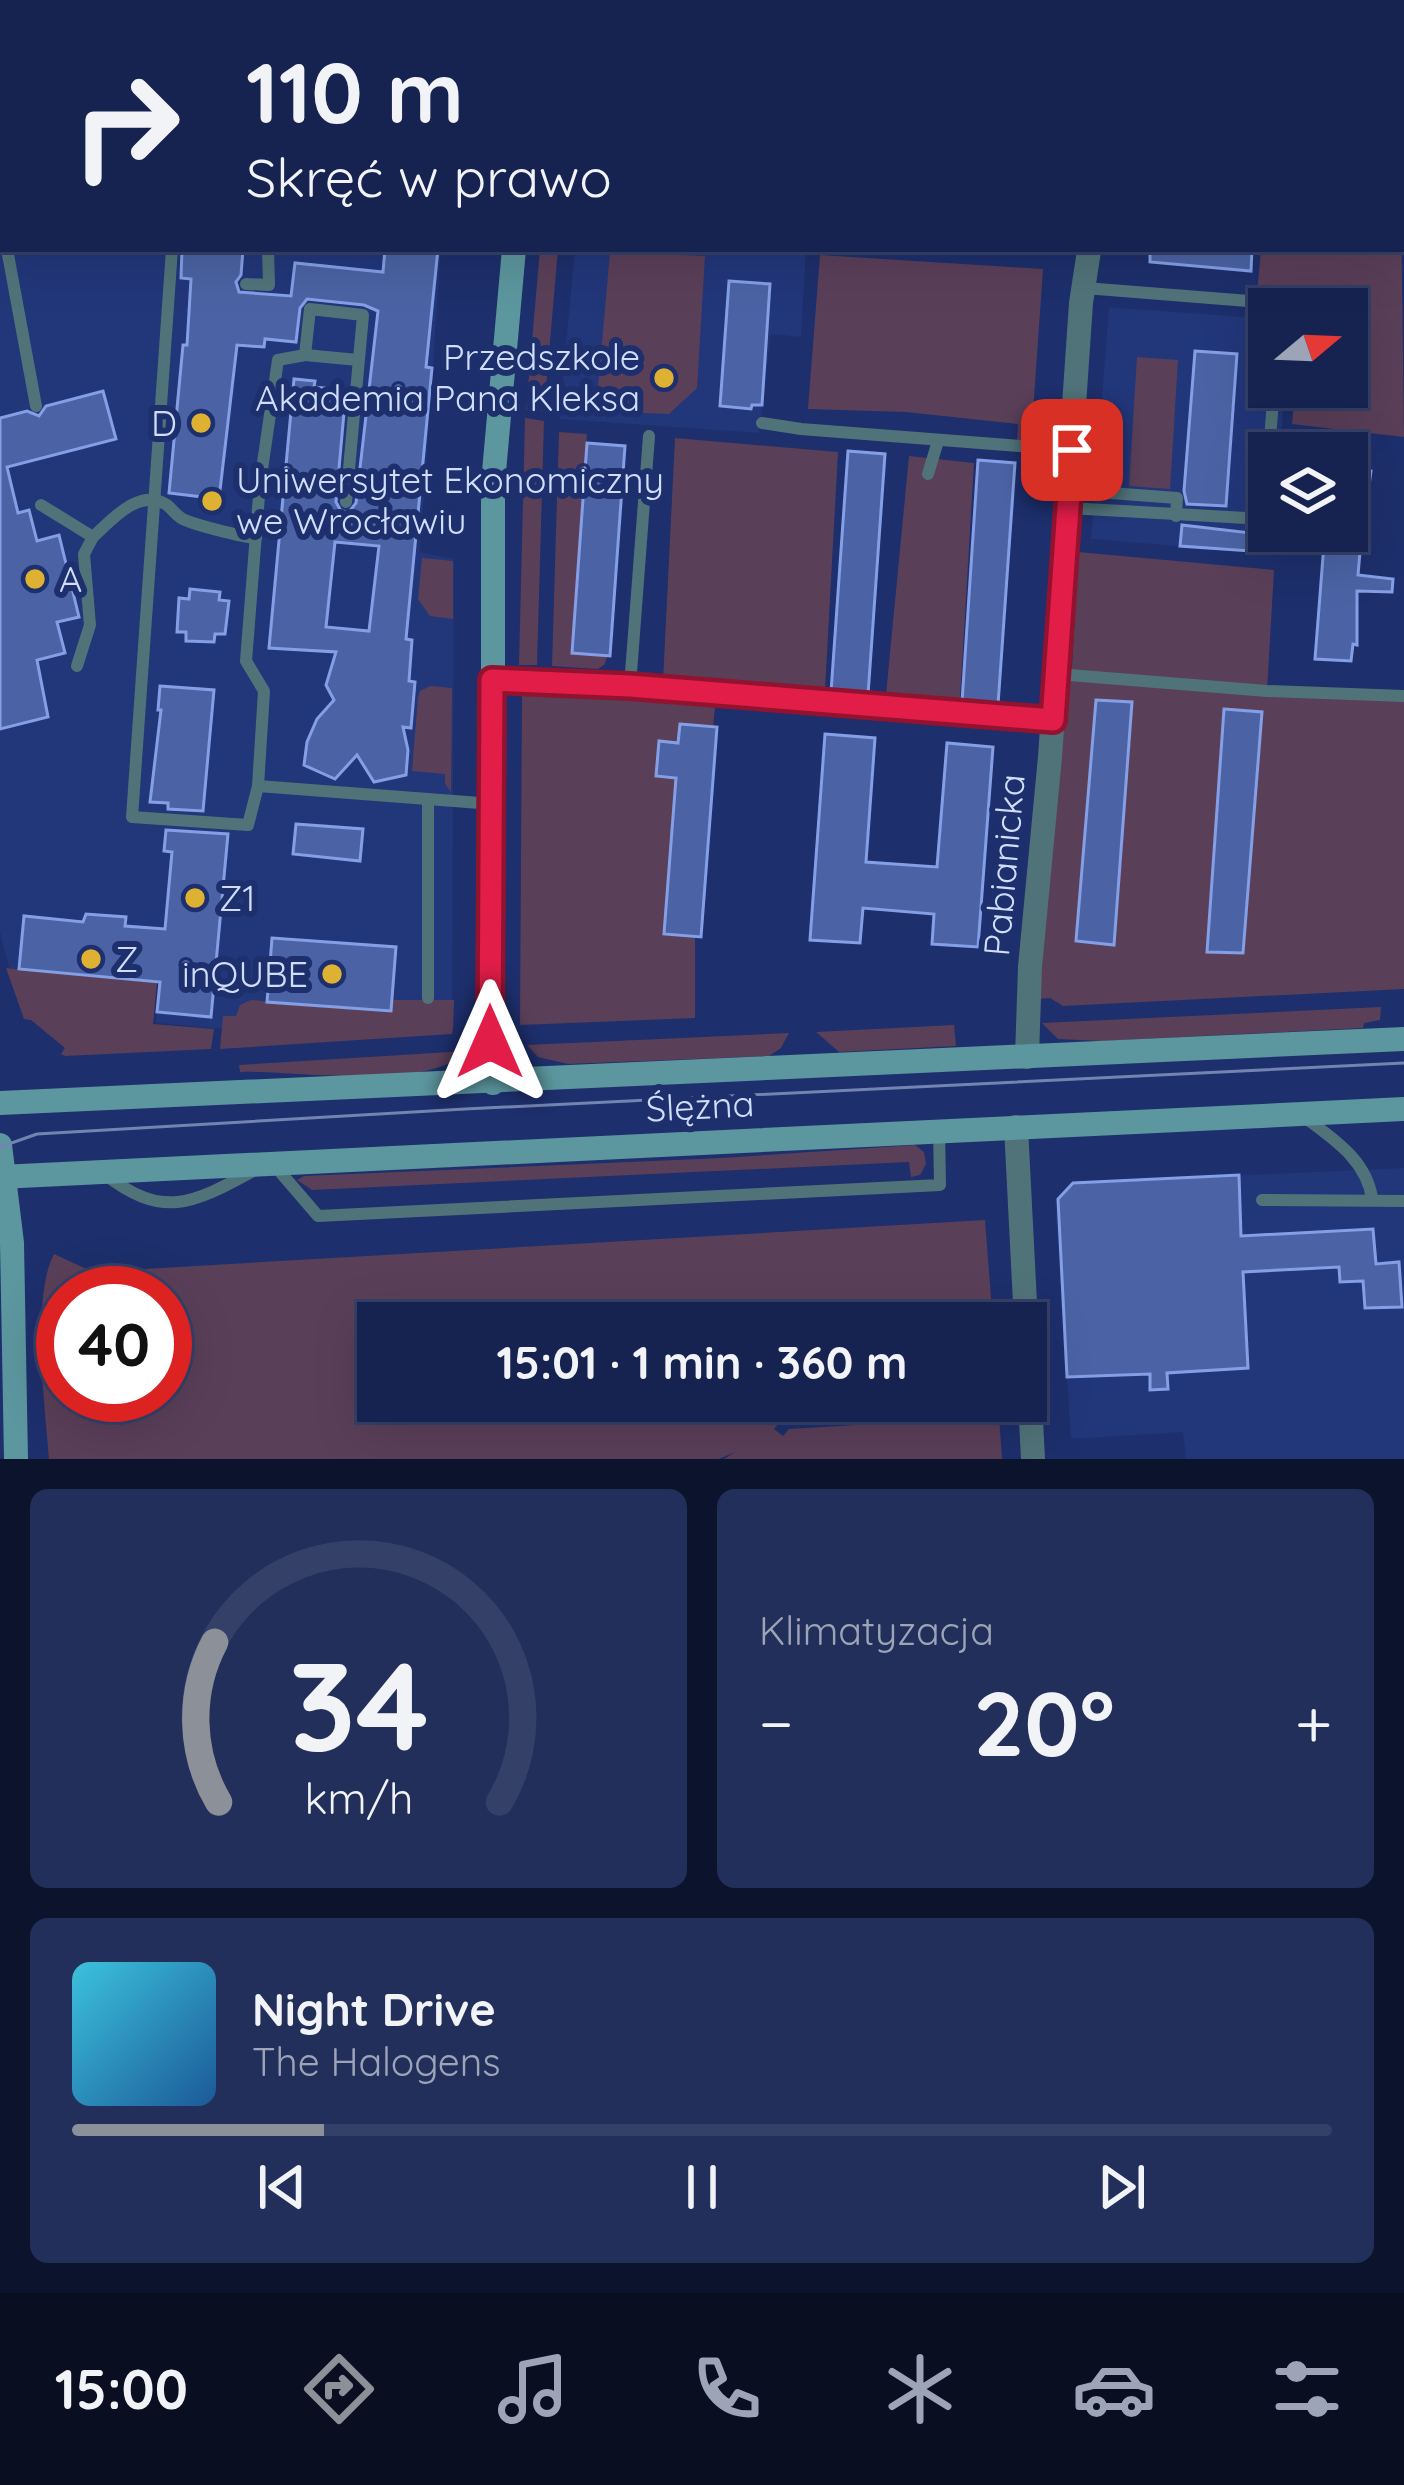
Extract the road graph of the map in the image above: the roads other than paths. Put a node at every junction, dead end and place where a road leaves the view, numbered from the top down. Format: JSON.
{"nodes":[{"id":1,"x":8,"y":252,"type":"edge"},
{"id":2,"x":172,"y":252,"type":"edge"},
{"id":3,"x":268,"y":252,"type":"edge"},
{"id":4,"x":514,"y":252,"type":"edge"},
{"id":5,"x":1089,"y":252,"type":"edge"},
{"id":6,"x":246,"y":284,"type":"dead end"},
{"id":7,"x":1085,"y":289,"type":"junction"},
{"id":8,"x":1248,"y":301,"type":"edge"},
{"id":9,"x":305,"y":355,"type":"junction"},
{"id":10,"x":358,"y":360,"type":"junction"},
{"id":11,"x":36,"y":406,"type":"dead end"},
{"id":12,"x":761,"y":423,"type":"dead end"},
{"id":13,"x":649,"y":436,"type":"dead end"},
{"id":14,"x":938,"y":441,"type":"junction"},
{"id":15,"x":1072,"y":450,"type":"junction"},
{"id":16,"x":928,"y":474,"type":"dead end"},
{"id":17,"x":1069,"y":499,"type":"junction"},
{"id":18,"x":156,"y":501,"type":"junction"},
{"id":19,"x":346,"y":502,"type":"dead end"},
{"id":20,"x":40,"y":505,"type":"dead end"},
{"id":21,"x":1248,"y":519,"type":"edge"},
{"id":22,"x":93,"y":537,"type":"junction"},
{"id":23,"x":256,"y":538,"type":"junction"},
{"id":24,"x":77,"y":666,"type":"dead end"},
{"id":25,"x":1057,"y":674,"type":"junction"},
{"id":26,"x":492,"y":680,"type":"junction"},
{"id":27,"x":630,"y":686,"type":"junction"},
{"id":28,"x":1404,"y":696,"type":"edge"},
{"id":29,"x":1053,"y":720,"type":"junction"},
{"id":30,"x":258,"y":786,"type":"junction"},
{"id":31,"x":428,"y":801,"type":"junction"},
{"id":32,"x":493,"y":804,"type":"junction"},
{"id":33,"x":428,"y":998,"type":"dead end"},
{"id":34,"x":1404,"y":1039,"type":"edge"},
{"id":35,"x":1028,"y":1057,"type":"junction"},
{"id":36,"x":493,"y":1083,"type":"junction"},
{"id":37,"x":0,"y":1103,"type":"edge"},
{"id":38,"x":1404,"y":1108,"type":"edge"},
{"id":39,"x":1302,"y":1115,"type":"junction"},
{"id":40,"x":1016,"y":1126,"type":"junction"},
{"id":41,"x":939,"y":1130,"type":"junction"},
{"id":42,"x":0,"y":1145,"type":"edge"},
{"id":43,"x":274,"y":1163,"type":"junction"},
{"id":44,"x":3,"y":1177,"type":"edge"},
{"id":45,"x":1372,"y":1198,"type":"junction"},
{"id":46,"x":1262,"y":1200,"type":"dead end"},
{"id":47,"x":1404,"y":1201,"type":"edge"},
{"id":48,"x":16,"y":1459,"type":"edge"},
{"id":49,"x":1034,"y":1459,"type":"edge"}],
"edges":[{"from":1,"to":11,"type":"lane"},
{"from":2,"to":18,"type":"lane"},
{"from":3,"to":6,"type":"lane"},
{"from":4,"to":26,"type":"main road"},
{"from":5,"to":7,"type":"street","name":"Pabianicka"},
{"from":7,"to":8,"type":"lane"},
{"from":7,"to":15,"type":"street","name":"Pabianicka"},
{"from":9,"to":10,"type":"lane"},
{"from":9,"to":10,"type":"lane"},
{"from":9,"to":23,"type":"lane"},
{"from":10,"to":19,"type":"lane"},
{"from":12,"to":14,"type":"lane"},
{"from":13,"to":27,"type":"lane"},
{"from":14,"to":15,"type":"lane"},
{"from":14,"to":16,"type":"lane"},
{"from":15,"to":17,"type":"street","name":"Pabianicka"},
{"from":17,"to":21,"type":"lane"},
{"from":17,"to":25,"type":"street","name":"Pabianicka"},
{"from":18,"to":22,"type":"lane"},
{"from":18,"to":23,"type":"lane"},
{"from":18,"to":30,"type":"lane"},
{"from":20,"to":22,"type":"lane"},
{"from":22,"to":24,"type":"lane"},
{"from":23,"to":30,"type":"lane"},
{"from":25,"to":28,"type":"lane"},
{"from":25,"to":29,"type":"street","name":"Pabianicka"},
{"from":26,"to":27,"type":"lane"},
{"from":26,"to":32,"type":"main road"},
{"from":27,"to":29,"type":"lane"},
{"from":29,"to":35,"type":"street","name":"Pabianicka"},
{"from":30,"to":31,"type":"lane"},
{"from":31,"to":32,"type":"lane"},
{"from":31,"to":33,"type":"lane"},
{"from":32,"to":36,"type":"main road"},
{"from":34,"to":35,"type":"main road","name":"Ślężna"},
{"from":35,"to":36,"type":"main road","name":"Ślężna"},
{"from":36,"to":37,"type":"main road","name":"Ślężna"},
{"from":38,"to":39,"type":"main road","name":"Ślężna"},
{"from":39,"to":40,"type":"main road","name":"Ślężna"},
{"from":39,"to":45,"type":"lane"},
{"from":40,"to":41,"type":"main road","name":"Ślężna"},
{"from":40,"to":49,"type":"street"},
{"from":41,"to":43,"type":"main road","name":"Ślężna"},
{"from":41,"to":43,"type":"lane"},
{"from":42,"to":44,"type":"main road"},
{"from":43,"to":44,"type":"main road","name":"Ślężna"},
{"from":44,"to":48,"type":"main road"},
{"from":45,"to":46,"type":"lane"},
{"from":45,"to":47,"type":"lane"}]}
